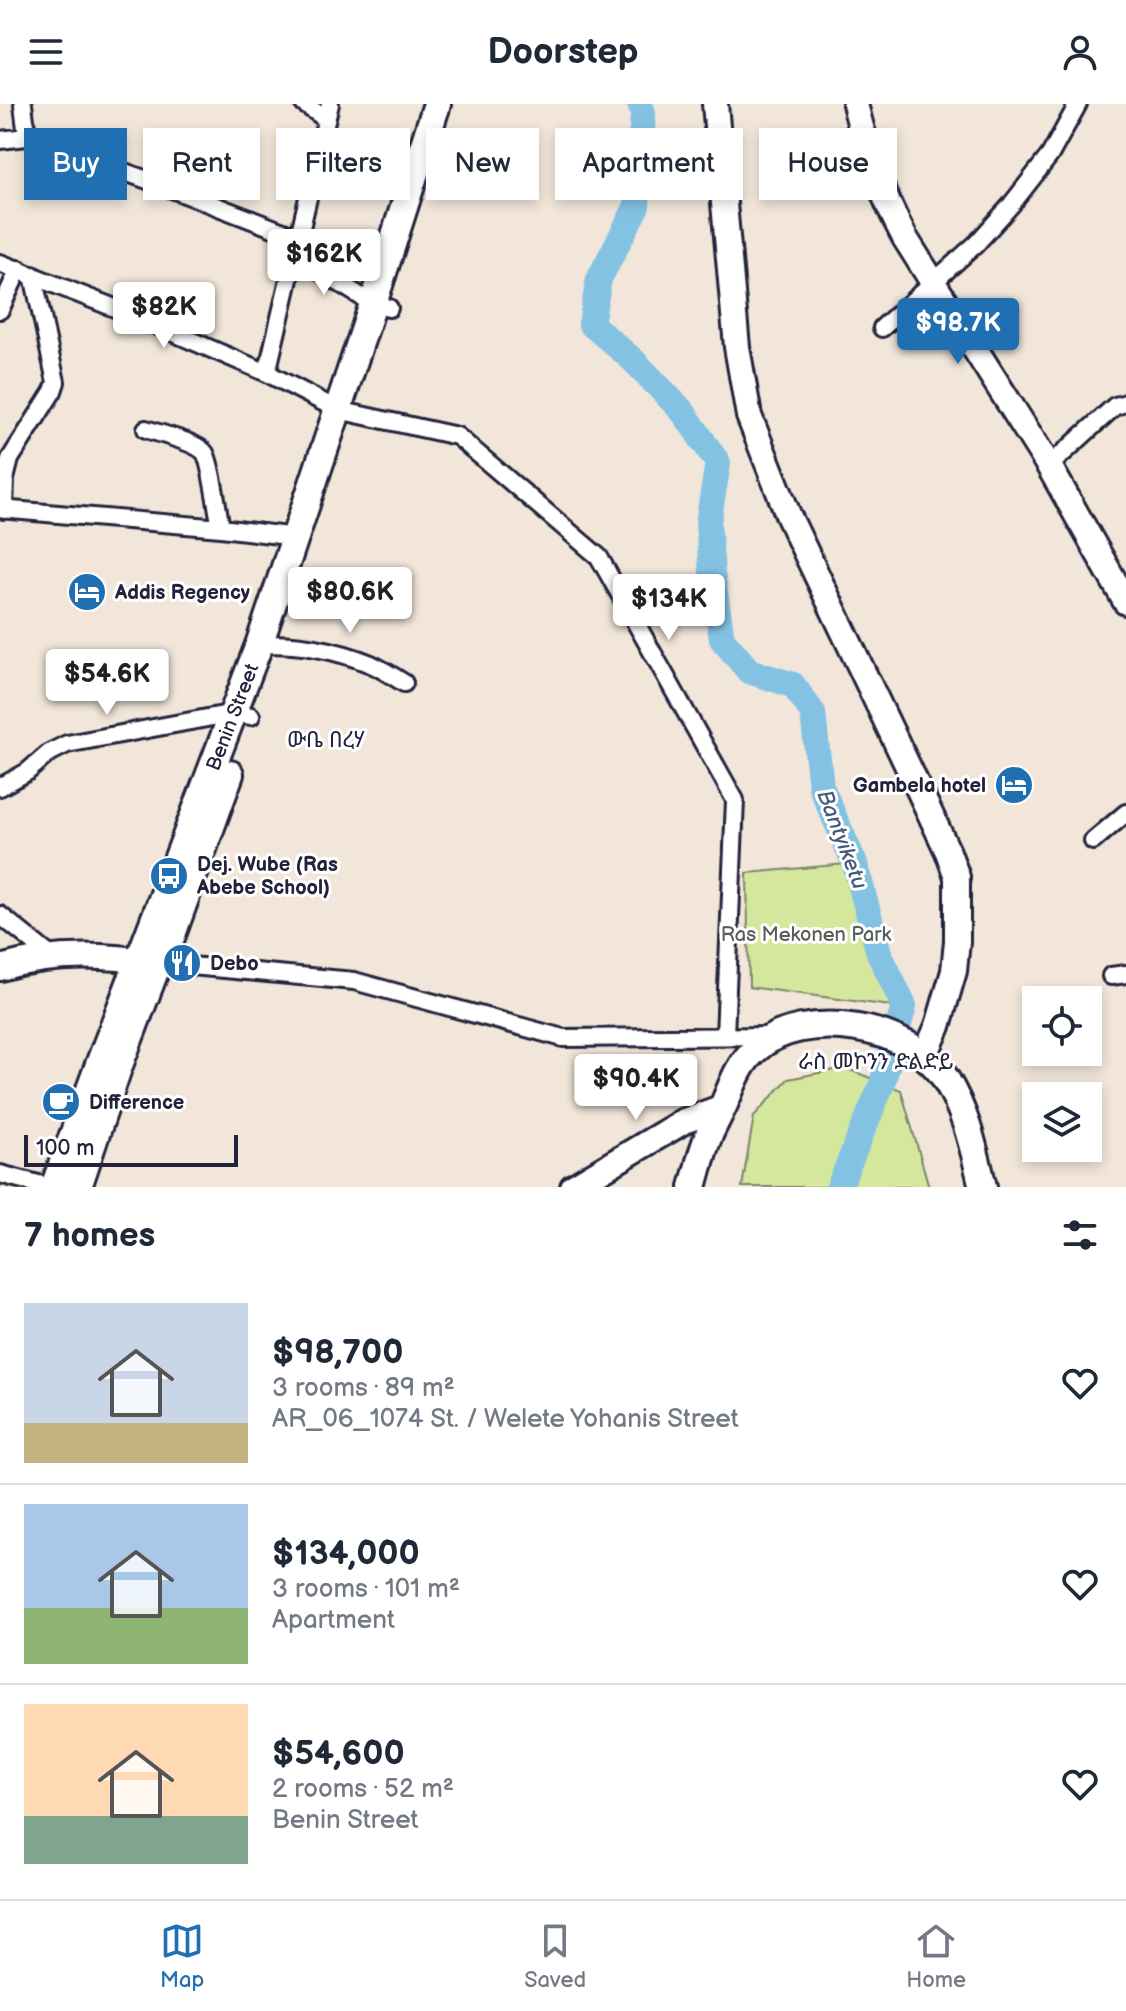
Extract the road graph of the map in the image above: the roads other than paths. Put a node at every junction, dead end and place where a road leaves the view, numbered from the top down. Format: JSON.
{"nodes":[{"id":1,"x":23,"y":104,"type":"edge"},
{"id":2,"x":304,"y":104,"type":"edge"},
{"id":3,"x":437,"y":104,"type":"edge"},
{"id":4,"x":455,"y":104,"type":"edge"},
{"id":5,"x":715,"y":104,"type":"edge"},
{"id":6,"x":855,"y":104,"type":"edge"},
{"id":7,"x":1078,"y":104,"type":"edge"},
{"id":8,"x":328,"y":111,"type":"edge"},
{"id":9,"x":26,"y":128,"type":"edge"},
{"id":10,"x":24,"y":137,"type":"edge"},
{"id":11,"x":0,"y":140,"type":"edge"},
{"id":12,"x":127,"y":173,"type":"edge"},
{"id":13,"x":307,"y":200,"type":"edge"},
{"id":14,"x":299,"y":238,"type":"junction"},
{"id":15,"x":296,"y":256,"type":"junction"},
{"id":16,"x":0,"y":263,"type":"edge"},
{"id":17,"x":26,"y":272,"type":"junction"},
{"id":18,"x":932,"y":282,"type":"junction"},
{"id":19,"x":381,"y":306,"type":"junction"},
{"id":20,"x":0,"y":310,"type":"edge"},
{"id":21,"x":882,"y":328,"type":"dead end"},
{"id":22,"x":267,"y":373,"type":"junction"},
{"id":23,"x":1126,"y":403,"type":"edge"},
{"id":24,"x":346,"y":412,"type":"junction"},
{"id":25,"x":146,"y":429,"type":"dead end"},
{"id":26,"x":1049,"y":466,"type":"junction"},
{"id":27,"x":2,"y":510,"type":"edge"},
{"id":28,"x":221,"y":528,"type":"junction"},
{"id":29,"x":296,"y":537,"type":"junction"},
{"id":30,"x":1126,"y":602,"type":"edge"},
{"id":31,"x":268,"y":645,"type":"junction"},
{"id":32,"x":404,"y":683,"type":"dead end"},
{"id":33,"x":243,"y":714,"type":"junction"},
{"id":34,"x":0,"y":787,"type":"edge"},
{"id":35,"x":1126,"y":813,"type":"edge"},
{"id":36,"x":1093,"y":841,"type":"dead end"},
{"id":37,"x":0,"y":915,"type":"edge"},
{"id":38,"x":52,"y":957,"type":"junction"},
{"id":39,"x":149,"y":962,"type":"junction"},
{"id":40,"x":0,"y":968,"type":"edge"},
{"id":41,"x":725,"y":1036,"type":"junction"},
{"id":42,"x":776,"y":1036,"type":"junction"},
{"id":43,"x":922,"y":1054,"type":"junction"},
{"id":44,"x":109,"y":1065,"type":"junction"},
{"id":45,"x":723,"y":1107,"type":"junction"},
{"id":46,"x":0,"y":1174,"type":"edge"},
{"id":47,"x":52,"y":1187,"type":"edge"},
{"id":48,"x":78,"y":1187,"type":"edge"},
{"id":49,"x":573,"y":1187,"type":"edge"},
{"id":50,"x":693,"y":1187,"type":"edge"},
{"id":51,"x":983,"y":1187,"type":"edge"}],
"edges":[{"from":1,"to":9,"type":"street"},
{"from":2,"to":8,"type":"street"},
{"from":3,"to":19,"type":"main road","name":"Benin Street"},
{"from":4,"to":19,"type":"main road","name":"Benin Street"},
{"from":5,"to":43,"type":"main road"},
{"from":6,"to":18,"type":"main road"},
{"from":7,"to":18,"type":"street"},
{"from":10,"to":11,"type":"street"},
{"from":12,"to":14,"type":"street"},
{"from":13,"to":14,"type":"street"},
{"from":14,"to":15,"type":"street"},
{"from":15,"to":19,"type":"street"},
{"from":15,"to":22,"type":"street"},
{"from":16,"to":17,"type":"street"},
{"from":17,"to":20,"type":"street"},
{"from":17,"to":22,"type":"street"},
{"from":17,"to":27,"type":"street"},
{"from":18,"to":21,"type":"street"},
{"from":18,"to":26,"type":"main road"},
{"from":19,"to":24,"type":"main road","name":"Benin Street"},
{"from":22,"to":24,"type":"street"},
{"from":23,"to":26,"type":"street"},
{"from":24,"to":29,"type":"main road","name":"Benin Street"},
{"from":24,"to":31,"type":"main road","name":"Benin Street"},
{"from":24,"to":41,"type":"street"},
{"from":25,"to":28,"type":"street"},
{"from":26,"to":30,"type":"main road"},
{"from":27,"to":28,"type":"street"},
{"from":28,"to":29,"type":"street"},
{"from":29,"to":31,"type":"main road","name":"Benin Street"},
{"from":31,"to":32,"type":"street"},
{"from":31,"to":33,"type":"main road","name":"Benin Street"},
{"from":33,"to":34,"type":"street"},
{"from":33,"to":39,"type":"main road","name":"Benin Street"},
{"from":35,"to":36,"type":"street"},
{"from":37,"to":38,"type":"street"},
{"from":38,"to":39,"type":"main road"},
{"from":38,"to":40,"type":"main road"},
{"from":39,"to":41,"type":"street"},
{"from":39,"to":44,"type":"main road","name":"Benin Street"},
{"from":41,"to":42,"type":"street"},
{"from":42,"to":43,"type":"main road"},
{"from":42,"to":45,"type":"main road"},
{"from":43,"to":51,"type":"main road"},
{"from":44,"to":47,"type":"main road","name":"Benin Street"},
{"from":44,"to":48,"type":"main road","name":"Benin Street"},
{"from":45,"to":49,"type":"main road"},
{"from":45,"to":50,"type":"main road"},
{"from":46,"to":47,"type":"street"}]}
